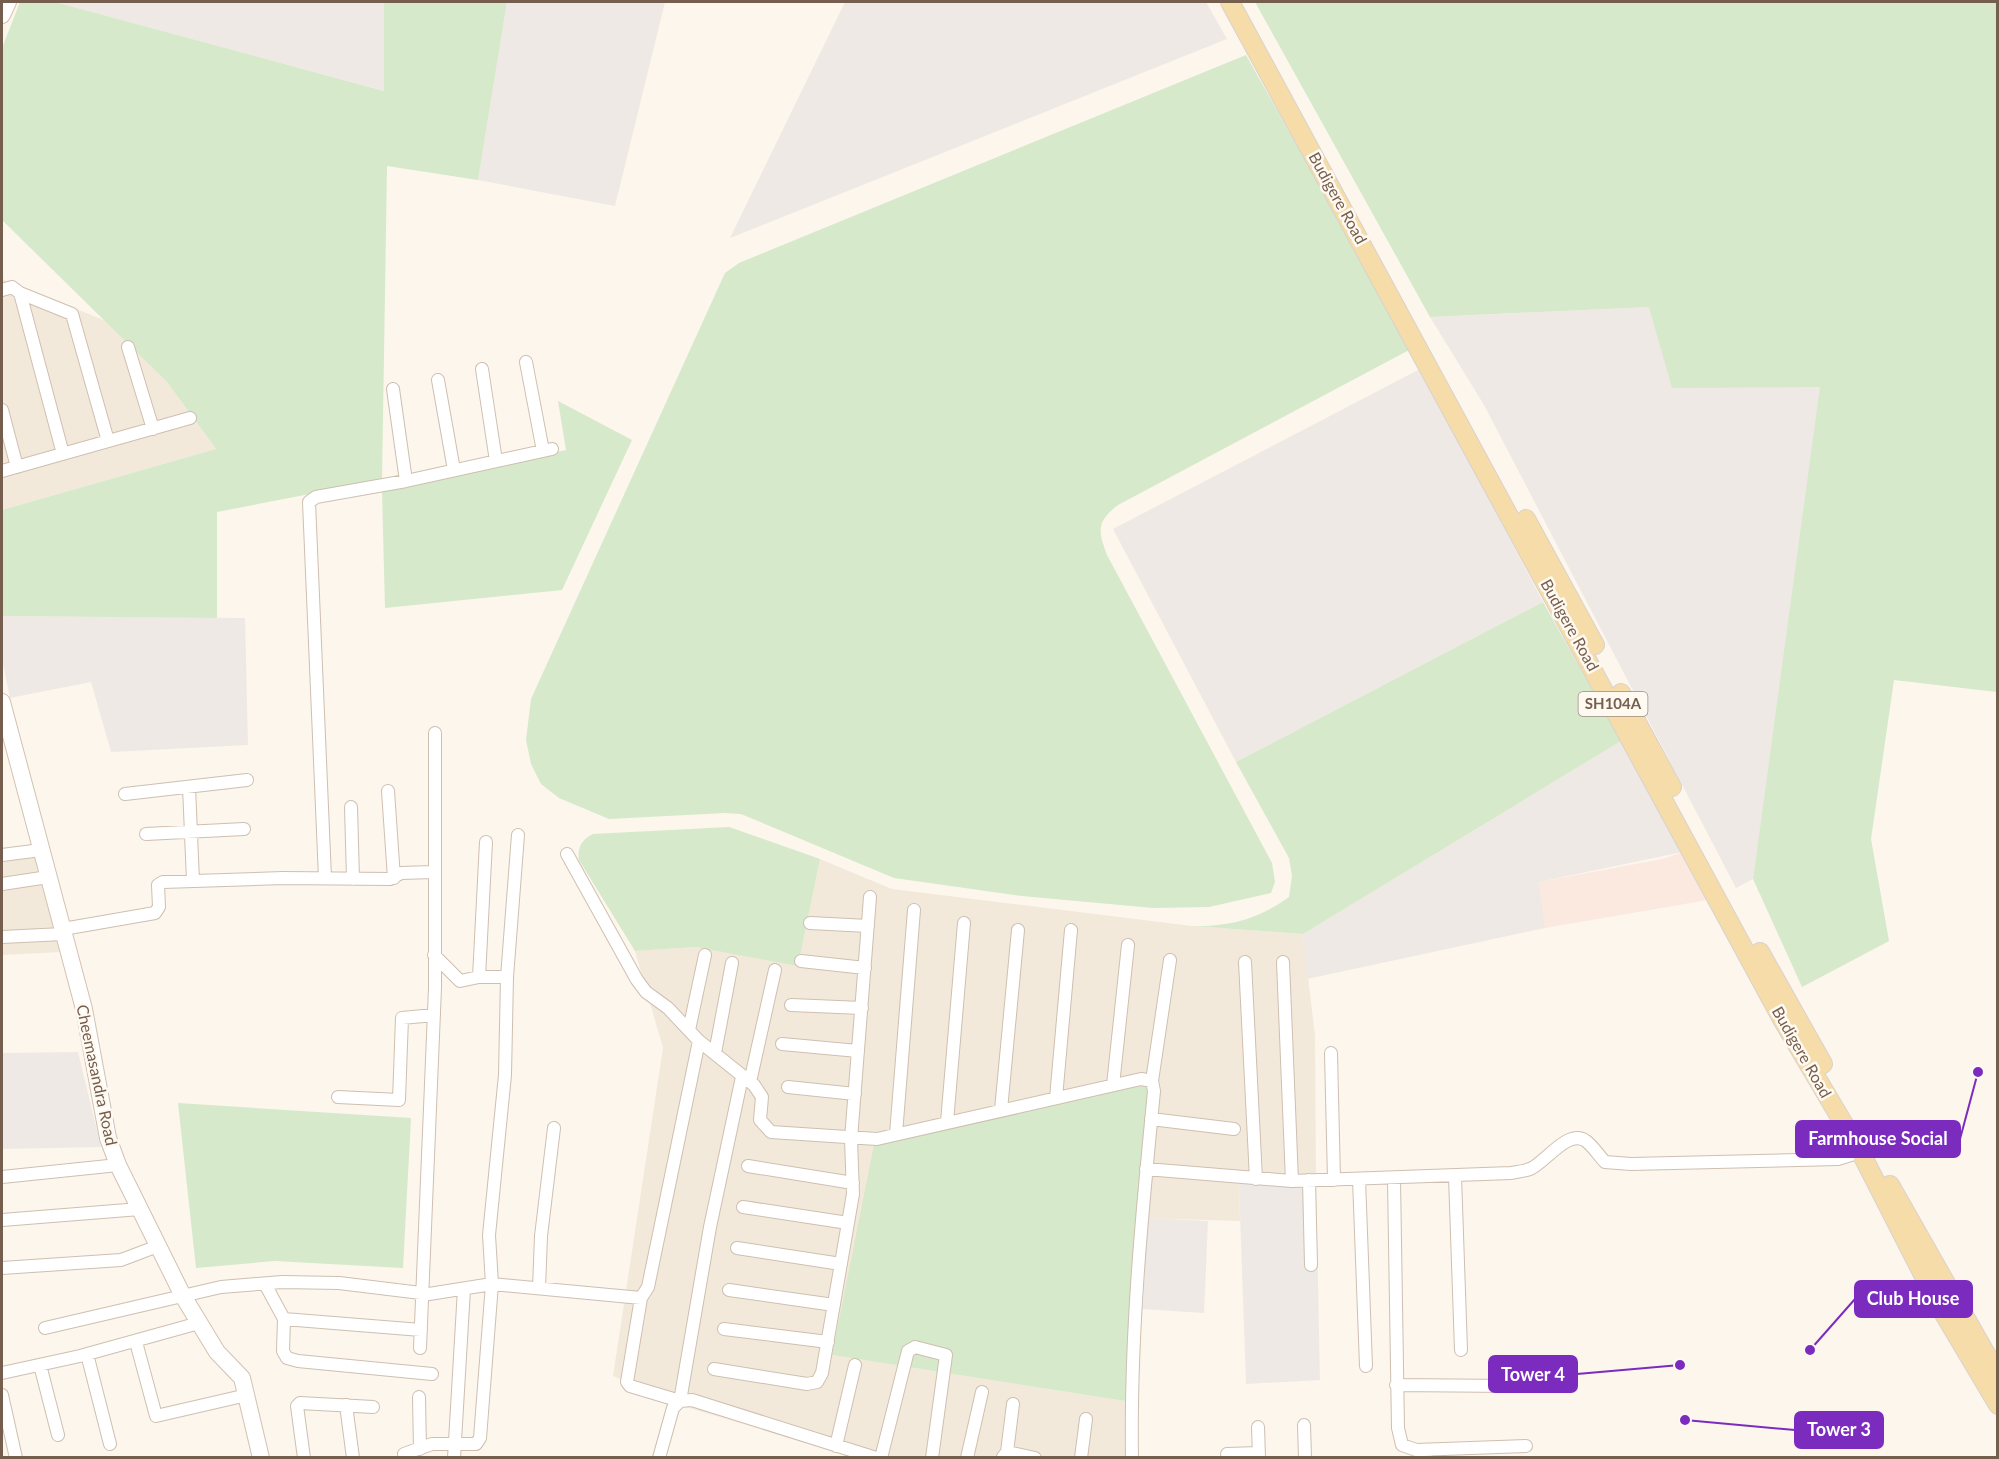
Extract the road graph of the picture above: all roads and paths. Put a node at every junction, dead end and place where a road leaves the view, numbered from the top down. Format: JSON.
{"nodes":[{"id":1,"x":8,"y":2,"type":"edge"},
{"id":2,"x":1230,"y":2,"type":"edge"},
{"id":3,"x":1243,"y":2,"type":"edge"},
{"id":4,"x":2,"y":15,"type":"edge"},
{"id":5,"x":2,"y":290,"type":"edge"},
{"id":6,"x":20,"y":294,"type":"junction"},
{"id":7,"x":128,"y":347,"type":"dead end"},
{"id":8,"x":526,"y":362,"type":"dead end"},
{"id":9,"x":482,"y":369,"type":"dead end"},
{"id":10,"x":438,"y":380,"type":"dead end"},
{"id":11,"x":393,"y":389,"type":"dead end"},
{"id":12,"x":2,"y":410,"type":"edge"},
{"id":13,"x":190,"y":418,"type":"dead end"},
{"id":14,"x":153,"y":429,"type":"junction"},
{"id":15,"x":108,"y":441,"type":"junction"},
{"id":16,"x":63,"y":454,"type":"junction"},
{"id":17,"x":496,"y":461,"type":"junction"},
{"id":18,"x":16,"y":467,"type":"junction"},
{"id":19,"x":454,"y":470,"type":"junction"},
{"id":20,"x":2,"y":471,"type":"edge"},
{"id":21,"x":406,"y":481,"type":"junction"},
{"id":22,"x":2,"y":702,"type":"edge"},
{"id":23,"x":435,"y":733,"type":"dead end"},
{"id":24,"x":247,"y":780,"type":"dead end"},
{"id":25,"x":189,"y":787,"type":"junction"},
{"id":26,"x":388,"y":791,"type":"dead end"},
{"id":27,"x":125,"y":794,"type":"dead end"},
{"id":28,"x":351,"y":807,"type":"dead end"},
{"id":29,"x":244,"y":829,"type":"dead end"},
{"id":30,"x":191,"y":831,"type":"junction"},
{"id":31,"x":146,"y":834,"type":"dead end"},
{"id":32,"x":518,"y":835,"type":"dead end"},
{"id":33,"x":486,"y":842,"type":"dead end"},
{"id":34,"x":41,"y":850,"type":"junction"},
{"id":35,"x":567,"y":854,"type":"dead end"},
{"id":36,"x":2,"y":855,"type":"edge"},
{"id":37,"x":434,"y":872,"type":"junction"},
{"id":38,"x":48,"y":877,"type":"junction"},
{"id":39,"x":325,"y":878,"type":"junction"},
{"id":40,"x":394,"y":878,"type":"junction"},
{"id":41,"x":353,"y":879,"type":"junction"},
{"id":42,"x":193,"y":881,"type":"junction"},
{"id":43,"x":2,"y":884,"type":"edge"},
{"id":44,"x":870,"y":897,"type":"dead end"},
{"id":45,"x":914,"y":910,"type":"dead end"},
{"id":46,"x":810,"y":923,"type":"dead end"},
{"id":47,"x":964,"y":923,"type":"dead end"},
{"id":48,"x":868,"y":926,"type":"junction"},
{"id":49,"x":1018,"y":930,"type":"dead end"},
{"id":50,"x":1071,"y":930,"type":"dead end"},
{"id":51,"x":63,"y":932,"type":"junction"},
{"id":52,"x":2,"y":937,"type":"edge"},
{"id":53,"x":1128,"y":945,"type":"dead end"},
{"id":54,"x":434,"y":955,"type":"junction"},
{"id":55,"x":705,"y":955,"type":"dead end"},
{"id":56,"x":1170,"y":960,"type":"dead end"},
{"id":57,"x":801,"y":961,"type":"dead end"},
{"id":58,"x":1245,"y":962,"type":"dead end"},
{"id":59,"x":1283,"y":962,"type":"dead end"},
{"id":60,"x":732,"y":963,"type":"dead end"},
{"id":61,"x":865,"y":968,"type":"junction"},
{"id":62,"x":775,"y":970,"type":"dead end"},
{"id":63,"x":479,"y":977,"type":"junction"},
{"id":64,"x":507,"y":977,"type":"junction"},
{"id":65,"x":790,"y":1005,"type":"dead end"},
{"id":66,"x":862,"y":1008,"type":"junction"},
{"id":67,"x":434,"y":1015,"type":"junction"},
{"id":68,"x":689,"y":1030,"type":"junction"},
{"id":69,"x":699,"y":1041,"type":"junction"},
{"id":70,"x":782,"y":1044,"type":"dead end"},
{"id":71,"x":858,"y":1051,"type":"junction"},
{"id":72,"x":715,"y":1053,"type":"junction"},
{"id":73,"x":1331,"y":1053,"type":"dead end"},
{"id":74,"x":746,"y":1079,"type":"junction"},
{"id":75,"x":1152,"y":1081,"type":"junction"},
{"id":76,"x":1113,"y":1085,"type":"junction"},
{"id":77,"x":788,"y":1087,"type":"dead end"},
{"id":78,"x":855,"y":1094,"type":"junction"},
{"id":79,"x":338,"y":1097,"type":"dead end"},
{"id":80,"x":1056,"y":1098,"type":"junction"},
{"id":81,"x":1001,"y":1110,"type":"junction"},
{"id":82,"x":1151,"y":1119,"type":"junction"},
{"id":83,"x":946,"y":1122,"type":"junction"},
{"id":84,"x":554,"y":1128,"type":"dead end"},
{"id":85,"x":1234,"y":1129,"type":"dead end"},
{"id":86,"x":896,"y":1134,"type":"junction"},
{"id":87,"x":851,"y":1139,"type":"junction"},
{"id":88,"x":1866,"y":1151,"type":"junction"},
{"id":89,"x":118,"y":1165,"type":"junction"},
{"id":90,"x":748,"y":1166,"type":"dead end"},
{"id":91,"x":1146,"y":1169,"type":"junction"},
{"id":92,"x":1455,"y":1176,"type":"junction"},
{"id":93,"x":2,"y":1177,"type":"edge"},
{"id":94,"x":1256,"y":1179,"type":"junction"},
{"id":95,"x":1359,"y":1179,"type":"junction"},
{"id":96,"x":1394,"y":1179,"type":"junction"},
{"id":97,"x":1292,"y":1180,"type":"junction"},
{"id":98,"x":1309,"y":1180,"type":"junction"},
{"id":99,"x":1334,"y":1180,"type":"junction"},
{"id":100,"x":853,"y":1183,"type":"junction"},
{"id":101,"x":743,"y":1207,"type":"dead end"},
{"id":102,"x":140,"y":1209,"type":"junction"},
{"id":103,"x":2,"y":1220,"type":"edge"},
{"id":104,"x":848,"y":1223,"type":"junction"},
{"id":105,"x":158,"y":1246,"type":"junction"},
{"id":106,"x":737,"y":1248,"type":"dead end"},
{"id":107,"x":841,"y":1264,"type":"junction"},
{"id":108,"x":1311,"y":1265,"type":"dead end"},
{"id":109,"x":2,"y":1268,"type":"edge"},
{"id":110,"x":265,"y":1284,"type":"junction"},
{"id":111,"x":492,"y":1284,"type":"junction"},
{"id":112,"x":539,"y":1288,"type":"junction"},
{"id":113,"x":464,"y":1289,"type":"junction"},
{"id":114,"x":729,"y":1290,"type":"dead end"},
{"id":115,"x":424,"y":1293,"type":"junction"},
{"id":116,"x":183,"y":1296,"type":"junction"},
{"id":117,"x":641,"y":1298,"type":"junction"},
{"id":118,"x":834,"y":1305,"type":"junction"},
{"id":119,"x":285,"y":1319,"type":"junction"},
{"id":120,"x":200,"y":1323,"type":"junction"},
{"id":121,"x":45,"y":1328,"type":"dead end"},
{"id":122,"x":724,"y":1329,"type":"dead end"},
{"id":123,"x":421,"y":1330,"type":"junction"},
{"id":124,"x":135,"y":1342,"type":"junction"},
{"id":125,"x":828,"y":1342,"type":"junction"},
{"id":126,"x":420,"y":1348,"type":"dead end"},
{"id":127,"x":1461,"y":1350,"type":"dead end"},
{"id":128,"x":87,"y":1354,"type":"junction"},
{"id":129,"x":40,"y":1365,"type":"junction"},
{"id":130,"x":855,"y":1365,"type":"dead end"},
{"id":131,"x":1366,"y":1366,"type":"dead end"},
{"id":132,"x":714,"y":1369,"type":"dead end"},
{"id":133,"x":2,"y":1373,"type":"edge"},
{"id":134,"x":432,"y":1374,"type":"dead end"},
{"id":135,"x":1998,"y":1375,"type":"edge"},
{"id":136,"x":1396,"y":1385,"type":"junction"},
{"id":137,"x":1511,"y":1386,"type":"dead end"},
{"id":138,"x":982,"y":1392,"type":"dead end"},
{"id":139,"x":2,"y":1395,"type":"edge"},
{"id":140,"x":247,"y":1395,"type":"junction"},
{"id":141,"x":419,"y":1397,"type":"dead end"},
{"id":142,"x":680,"y":1401,"type":"junction"},
{"id":143,"x":1013,"y":1404,"type":"dead end"},
{"id":144,"x":346,"y":1405,"type":"junction"},
{"id":145,"x":1998,"y":1405,"type":"edge"},
{"id":146,"x":373,"y":1407,"type":"dead end"},
{"id":147,"x":1086,"y":1419,"type":"dead end"},
{"id":148,"x":1304,"y":1425,"type":"dead end"},
{"id":149,"x":1258,"y":1427,"type":"dead end"},
{"id":150,"x":58,"y":1435,"type":"dead end"},
{"id":151,"x":110,"y":1444,"type":"dead end"},
{"id":152,"x":455,"y":1444,"type":"junction"},
{"id":153,"x":836,"y":1446,"type":"junction"},
{"id":154,"x":1526,"y":1446,"type":"dead end"},
{"id":155,"x":420,"y":1449,"type":"junction"},
{"id":156,"x":1415,"y":1450,"type":"junction"},
{"id":157,"x":404,"y":1454,"type":"dead end"},
{"id":158,"x":1227,"y":1454,"type":"dead end"},
{"id":159,"x":1005,"y":1455,"type":"edge"},
{"id":160,"x":1259,"y":1455,"type":"edge"},
{"id":161,"x":16,"y":1458,"type":"edge"},
{"id":162,"x":261,"y":1458,"type":"edge"},
{"id":163,"x":304,"y":1458,"type":"edge"},
{"id":164,"x":353,"y":1458,"type":"edge"},
{"id":165,"x":454,"y":1458,"type":"edge"},
{"id":166,"x":659,"y":1458,"type":"edge"},
{"id":167,"x":876,"y":1458,"type":"edge"},
{"id":168,"x":881,"y":1458,"type":"edge"},
{"id":169,"x":932,"y":1458,"type":"edge"},
{"id":170,"x":967,"y":1458,"type":"edge"},
{"id":171,"x":1035,"y":1458,"type":"edge"},
{"id":172,"x":1081,"y":1458,"type":"edge"},
{"id":173,"x":1132,"y":1458,"type":"edge"},
{"id":174,"x":1305,"y":1458,"type":"edge"},
{"id":175,"x":1426,"y":1458,"type":"edge"}],
"edges":[{"from":1,"to":4,"type":"street"},
{"from":2,"to":88,"type":"main road","name":"Budigere Road","number":"SH104A"},
{"from":3,"to":88,"type":"main road","name":"Budigere Road","number":"SH104A"},
{"from":5,"to":6,"type":"street"},
{"from":6,"to":15,"type":"street"},
{"from":6,"to":16,"type":"street"},
{"from":7,"to":14,"type":"street"},
{"from":8,"to":17,"type":"street"},
{"from":9,"to":17,"type":"street"},
{"from":10,"to":19,"type":"street"},
{"from":11,"to":21,"type":"street"},
{"from":12,"to":18,"type":"street"},
{"from":13,"to":14,"type":"street"},
{"from":14,"to":15,"type":"street"},
{"from":15,"to":16,"type":"street"},
{"from":16,"to":18,"type":"street"},
{"from":17,"to":19,"type":"street"},
{"from":18,"to":20,"type":"street"},
{"from":19,"to":21,"type":"street"},
{"from":21,"to":39,"type":"street"},
{"from":22,"to":34,"type":"street","name":"Cheemasandra Road"},
{"from":23,"to":37,"type":"street"},
{"from":24,"to":25,"type":"street"},
{"from":25,"to":27,"type":"street"},
{"from":25,"to":30,"type":"street"},
{"from":26,"to":40,"type":"street"},
{"from":28,"to":41,"type":"street"},
{"from":29,"to":30,"type":"street"},
{"from":30,"to":31,"type":"street"},
{"from":30,"to":42,"type":"street"},
{"from":32,"to":64,"type":"street"},
{"from":33,"to":63,"type":"street"},
{"from":34,"to":36,"type":"street"},
{"from":34,"to":38,"type":"street","name":"Cheemasandra Road"},
{"from":35,"to":68,"type":"street"},
{"from":37,"to":40,"type":"street"},
{"from":37,"to":54,"type":"street"},
{"from":38,"to":43,"type":"street"},
{"from":38,"to":51,"type":"street","name":"Cheemasandra Road"},
{"from":39,"to":41,"type":"street"},
{"from":39,"to":42,"type":"street"},
{"from":40,"to":41,"type":"street"},
{"from":42,"to":51,"type":"street"},
{"from":44,"to":48,"type":"street"},
{"from":45,"to":86,"type":"street"},
{"from":46,"to":48,"type":"street"},
{"from":47,"to":83,"type":"street"},
{"from":48,"to":61,"type":"street"},
{"from":49,"to":81,"type":"street"},
{"from":50,"to":80,"type":"street"},
{"from":51,"to":52,"type":"street"},
{"from":51,"to":89,"type":"street","name":"Cheemasandra Road"},
{"from":53,"to":76,"type":"street"},
{"from":54,"to":63,"type":"street"},
{"from":54,"to":67,"type":"street"},
{"from":55,"to":68,"type":"street"},
{"from":56,"to":75,"type":"street"},
{"from":57,"to":61,"type":"street"},
{"from":58,"to":94,"type":"street"},
{"from":59,"to":97,"type":"street"},
{"from":60,"to":72,"type":"street"},
{"from":61,"to":66,"type":"street"},
{"from":62,"to":74,"type":"street"},
{"from":63,"to":64,"type":"street"},
{"from":64,"to":111,"type":"street"},
{"from":65,"to":66,"type":"street"},
{"from":66,"to":71,"type":"street"},
{"from":67,"to":79,"type":"street"},
{"from":67,"to":115,"type":"street"},
{"from":68,"to":69,"type":"street"},
{"from":69,"to":72,"type":"street"},
{"from":69,"to":117,"type":"street"},
{"from":70,"to":71,"type":"street"},
{"from":71,"to":78,"type":"street"},
{"from":72,"to":74,"type":"street"},
{"from":73,"to":99,"type":"street"},
{"from":74,"to":87,"type":"street"},
{"from":74,"to":142,"type":"street"},
{"from":75,"to":76,"type":"street"},
{"from":75,"to":82,"type":"street"},
{"from":76,"to":80,"type":"street"},
{"from":77,"to":78,"type":"street"},
{"from":78,"to":87,"type":"street"},
{"from":80,"to":81,"type":"street"},
{"from":81,"to":83,"type":"street"},
{"from":82,"to":85,"type":"street"},
{"from":82,"to":91,"type":"street"},
{"from":83,"to":86,"type":"street"},
{"from":84,"to":112,"type":"street"},
{"from":86,"to":87,"type":"street"},
{"from":87,"to":100,"type":"street"},
{"from":88,"to":92,"type":"street"},
{"from":88,"to":135,"type":"main road","name":"Budigere Road","number":"SH104A"},
{"from":88,"to":145,"type":"main road","name":"Budigere Road","number":"SH104A"},
{"from":89,"to":93,"type":"street"},
{"from":89,"to":102,"type":"street","name":"Cheemasandra Road"},
{"from":90,"to":100,"type":"street"},
{"from":91,"to":94,"type":"street"},
{"from":91,"to":173,"type":"street"},
{"from":92,"to":96,"type":"street"},
{"from":92,"to":127,"type":"street"},
{"from":94,"to":97,"type":"street"},
{"from":95,"to":96,"type":"street"},
{"from":95,"to":99,"type":"street"},
{"from":95,"to":131,"type":"street"},
{"from":96,"to":136,"type":"street"},
{"from":97,"to":98,"type":"street"},
{"from":98,"to":99,"type":"street"},
{"from":98,"to":108,"type":"street"},
{"from":100,"to":104,"type":"street"},
{"from":101,"to":104,"type":"street"},
{"from":102,"to":103,"type":"street"},
{"from":102,"to":105,"type":"street","name":"Cheemasandra Road"},
{"from":104,"to":107,"type":"street"},
{"from":105,"to":109,"type":"street"},
{"from":105,"to":116,"type":"street","name":"Cheemasandra Road"},
{"from":106,"to":107,"type":"street"},
{"from":107,"to":118,"type":"street"},
{"from":110,"to":115,"type":"street"},
{"from":110,"to":116,"type":"street"},
{"from":110,"to":119,"type":"street"},
{"from":111,"to":112,"type":"street"},
{"from":111,"to":113,"type":"street"},
{"from":111,"to":152,"type":"street"},
{"from":112,"to":117,"type":"street"},
{"from":113,"to":115,"type":"street"},
{"from":113,"to":152,"type":"street"},
{"from":114,"to":118,"type":"street"},
{"from":115,"to":123,"type":"street"},
{"from":116,"to":120,"type":"street","name":"Cheemasandra Road"},
{"from":116,"to":121,"type":"street"},
{"from":117,"to":142,"type":"street"},
{"from":118,"to":125,"type":"street"},
{"from":119,"to":123,"type":"street"},
{"from":119,"to":134,"type":"street"},
{"from":120,"to":124,"type":"street"},
{"from":120,"to":140,"type":"street","name":"Cheemasandra Road"},
{"from":122,"to":125,"type":"street"},
{"from":123,"to":126,"type":"street"},
{"from":124,"to":128,"type":"street"},
{"from":124,"to":140,"type":"street"},
{"from":125,"to":132,"type":"street"},
{"from":128,"to":129,"type":"street"},
{"from":128,"to":151,"type":"street"},
{"from":129,"to":133,"type":"street"},
{"from":129,"to":150,"type":"street"},
{"from":130,"to":153,"type":"street"},
{"from":136,"to":137,"type":"street"},
{"from":136,"to":156,"type":"street"},
{"from":138,"to":170,"type":"street"},
{"from":139,"to":161,"type":"street"},
{"from":140,"to":162,"type":"street","name":"Cheemasandra Road"},
{"from":141,"to":155,"type":"street"},
{"from":142,"to":153,"type":"street"},
{"from":142,"to":166,"type":"street"},
{"from":143,"to":159,"type":"street"},
{"from":144,"to":146,"type":"street"},
{"from":144,"to":163,"type":"street"},
{"from":144,"to":164,"type":"street"},
{"from":147,"to":172,"type":"street"},
{"from":148,"to":174,"type":"street"},
{"from":149,"to":160,"type":"street"},
{"from":152,"to":155,"type":"street"},
{"from":152,"to":165,"type":"street"},
{"from":153,"to":167,"type":"street"},
{"from":154,"to":156,"type":"street"},
{"from":155,"to":157,"type":"street"},
{"from":156,"to":175,"type":"street"},
{"from":158,"to":160,"type":"street"},
{"from":159,"to":171,"type":"street"},
{"from":168,"to":169,"type":"street"}]}
